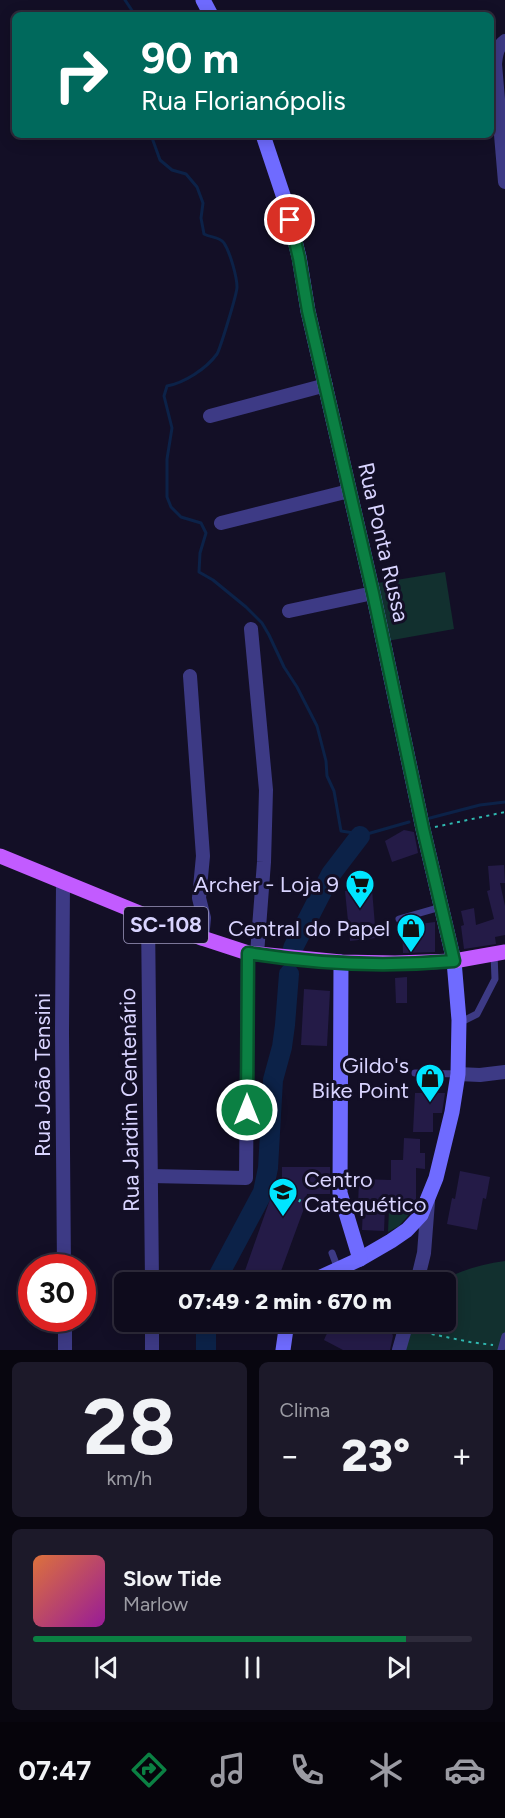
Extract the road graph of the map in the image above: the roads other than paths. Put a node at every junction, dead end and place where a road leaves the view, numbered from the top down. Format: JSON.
{"nodes":[{"id":1,"x":505,"y":41,"type":"edge"},
{"id":2,"x":263,"y":138,"type":"edge"},
{"id":3,"x":505,"y":182,"type":"edge"},
{"id":4,"x":326,"y":386,"type":"junction"},
{"id":5,"x":210,"y":416,"type":"dead end"},
{"id":6,"x":349,"y":491,"type":"junction"},
{"id":7,"x":220,"y":523,"type":"dead end"},
{"id":8,"x":373,"y":593,"type":"junction"},
{"id":9,"x":289,"y":611,"type":"dead end"},
{"id":10,"x":251,"y":629,"type":"dead end"},
{"id":11,"x":190,"y":676,"type":"dead end"},
{"id":12,"x":0,"y":856,"type":"edge"},
{"id":13,"x":63,"y":882,"type":"junction"},
{"id":14,"x":441,"y":907,"type":"junction"},
{"id":15,"x":148,"y":918,"type":"junction"},
{"id":16,"x":399,"y":919,"type":"dead end"},
{"id":17,"x":202,"y":939,"type":"junction"},
{"id":18,"x":500,"y":953,"type":"edge"},
{"id":19,"x":252,"y":954,"type":"junction"},
{"id":20,"x":454,"y":961,"type":"junction"},
{"id":21,"x":341,"y":962,"type":"junction"},
{"id":22,"x":459,"y":1023,"type":"junction"},
{"id":23,"x":505,"y":1072,"type":"edge"},
{"id":24,"x":415,"y":1073,"type":"dead end"},
{"id":25,"x":458,"y":1074,"type":"junction"},
{"id":26,"x":151,"y":1176,"type":"junction"},
{"id":27,"x":428,"y":1200,"type":"junction"},
{"id":28,"x":332,"y":1253,"type":"dead end"},
{"id":29,"x":64,"y":1254,"type":"edge"},
{"id":30,"x":360,"y":1259,"type":"junction"},
{"id":31,"x":338,"y":1269,"type":"junction"},
{"id":32,"x":152,"y":1272,"type":"edge"},
{"id":33,"x":332,"y":1272,"type":"edge"},
{"id":34,"x":419,"y":1272,"type":"edge"},
{"id":35,"x":64,"y":1332,"type":"edge"},
{"id":36,"x":152,"y":1332,"type":"edge"},
{"id":37,"x":286,"y":1332,"type":"edge"},
{"id":38,"x":407,"y":1332,"type":"edge"},
{"id":39,"x":505,"y":1336,"type":"edge"},
{"id":40,"x":498,"y":1348,"type":"edge"},
{"id":41,"x":65,"y":1350,"type":"edge"},
{"id":42,"x":152,"y":1350,"type":"edge"},
{"id":43,"x":284,"y":1350,"type":"edge"},
{"id":44,"x":399,"y":1350,"type":"edge"}],
"edges":[{"from":1,"to":3,"type":"street"},
{"from":2,"to":4,"type":"street","name":"Rua Ponta Russa"},
{"from":4,"to":5,"type":"street"},
{"from":4,"to":6,"type":"street","name":"Rua Ponta Russa"},
{"from":6,"to":7,"type":"street"},
{"from":6,"to":8,"type":"street","name":"Rua Ponta Russa"},
{"from":8,"to":9,"type":"street"},
{"from":8,"to":14,"type":"street","name":"Rua Ponta Russa"},
{"from":10,"to":19,"type":"street"},
{"from":11,"to":17,"type":"street"},
{"from":12,"to":13,"type":"main road","number":"SC-108"},
{"from":13,"to":15,"type":"main road","number":"SC-108"},
{"from":13,"to":29,"type":"street","name":"Rua João Tensini"},
{"from":14,"to":16,"type":"lane"},
{"from":14,"to":20,"type":"street","name":"Rua Ponta Russa"},
{"from":15,"to":17,"type":"main road","number":"SC-108"},
{"from":15,"to":26,"type":"street","name":"Rua Jardim Centenário"},
{"from":17,"to":19,"type":"main road","number":"SC-108"},
{"from":18,"to":20,"type":"main road","number":"SC-108"},
{"from":18,"to":22,"type":"lane"},
{"from":19,"to":21,"type":"main road","number":"SC-108"},
{"from":19,"to":26,"type":"street"},
{"from":20,"to":21,"type":"main road","number":"SC-108"},
{"from":20,"to":22,"type":"street","name":"Rua Ponta Russa"},
{"from":21,"to":30,"type":"street"},
{"from":22,"to":25,"type":"street","name":"Rua Ponta Russa"},
{"from":23,"to":25,"type":"street"},
{"from":24,"to":25,"type":"lane"},
{"from":25,"to":27,"type":"street","name":"Rua Ponta Russa"},
{"from":26,"to":32,"type":"street","name":"Rua Jardim Centenário"},
{"from":27,"to":30,"type":"street","name":"Rua Ponta Russa"},
{"from":27,"to":34,"type":"street"},
{"from":28,"to":31,"type":"lane"},
{"from":30,"to":31,"type":"street","name":"Rua Ponta Russa"},
{"from":31,"to":33,"type":"street","name":"Rua Ponta Russa"},
{"from":35,"to":41,"type":"street"},
{"from":36,"to":42,"type":"street"},
{"from":37,"to":43,"type":"street"},
{"from":38,"to":44,"type":"street"},
{"from":39,"to":40,"type":"lane"}]}
